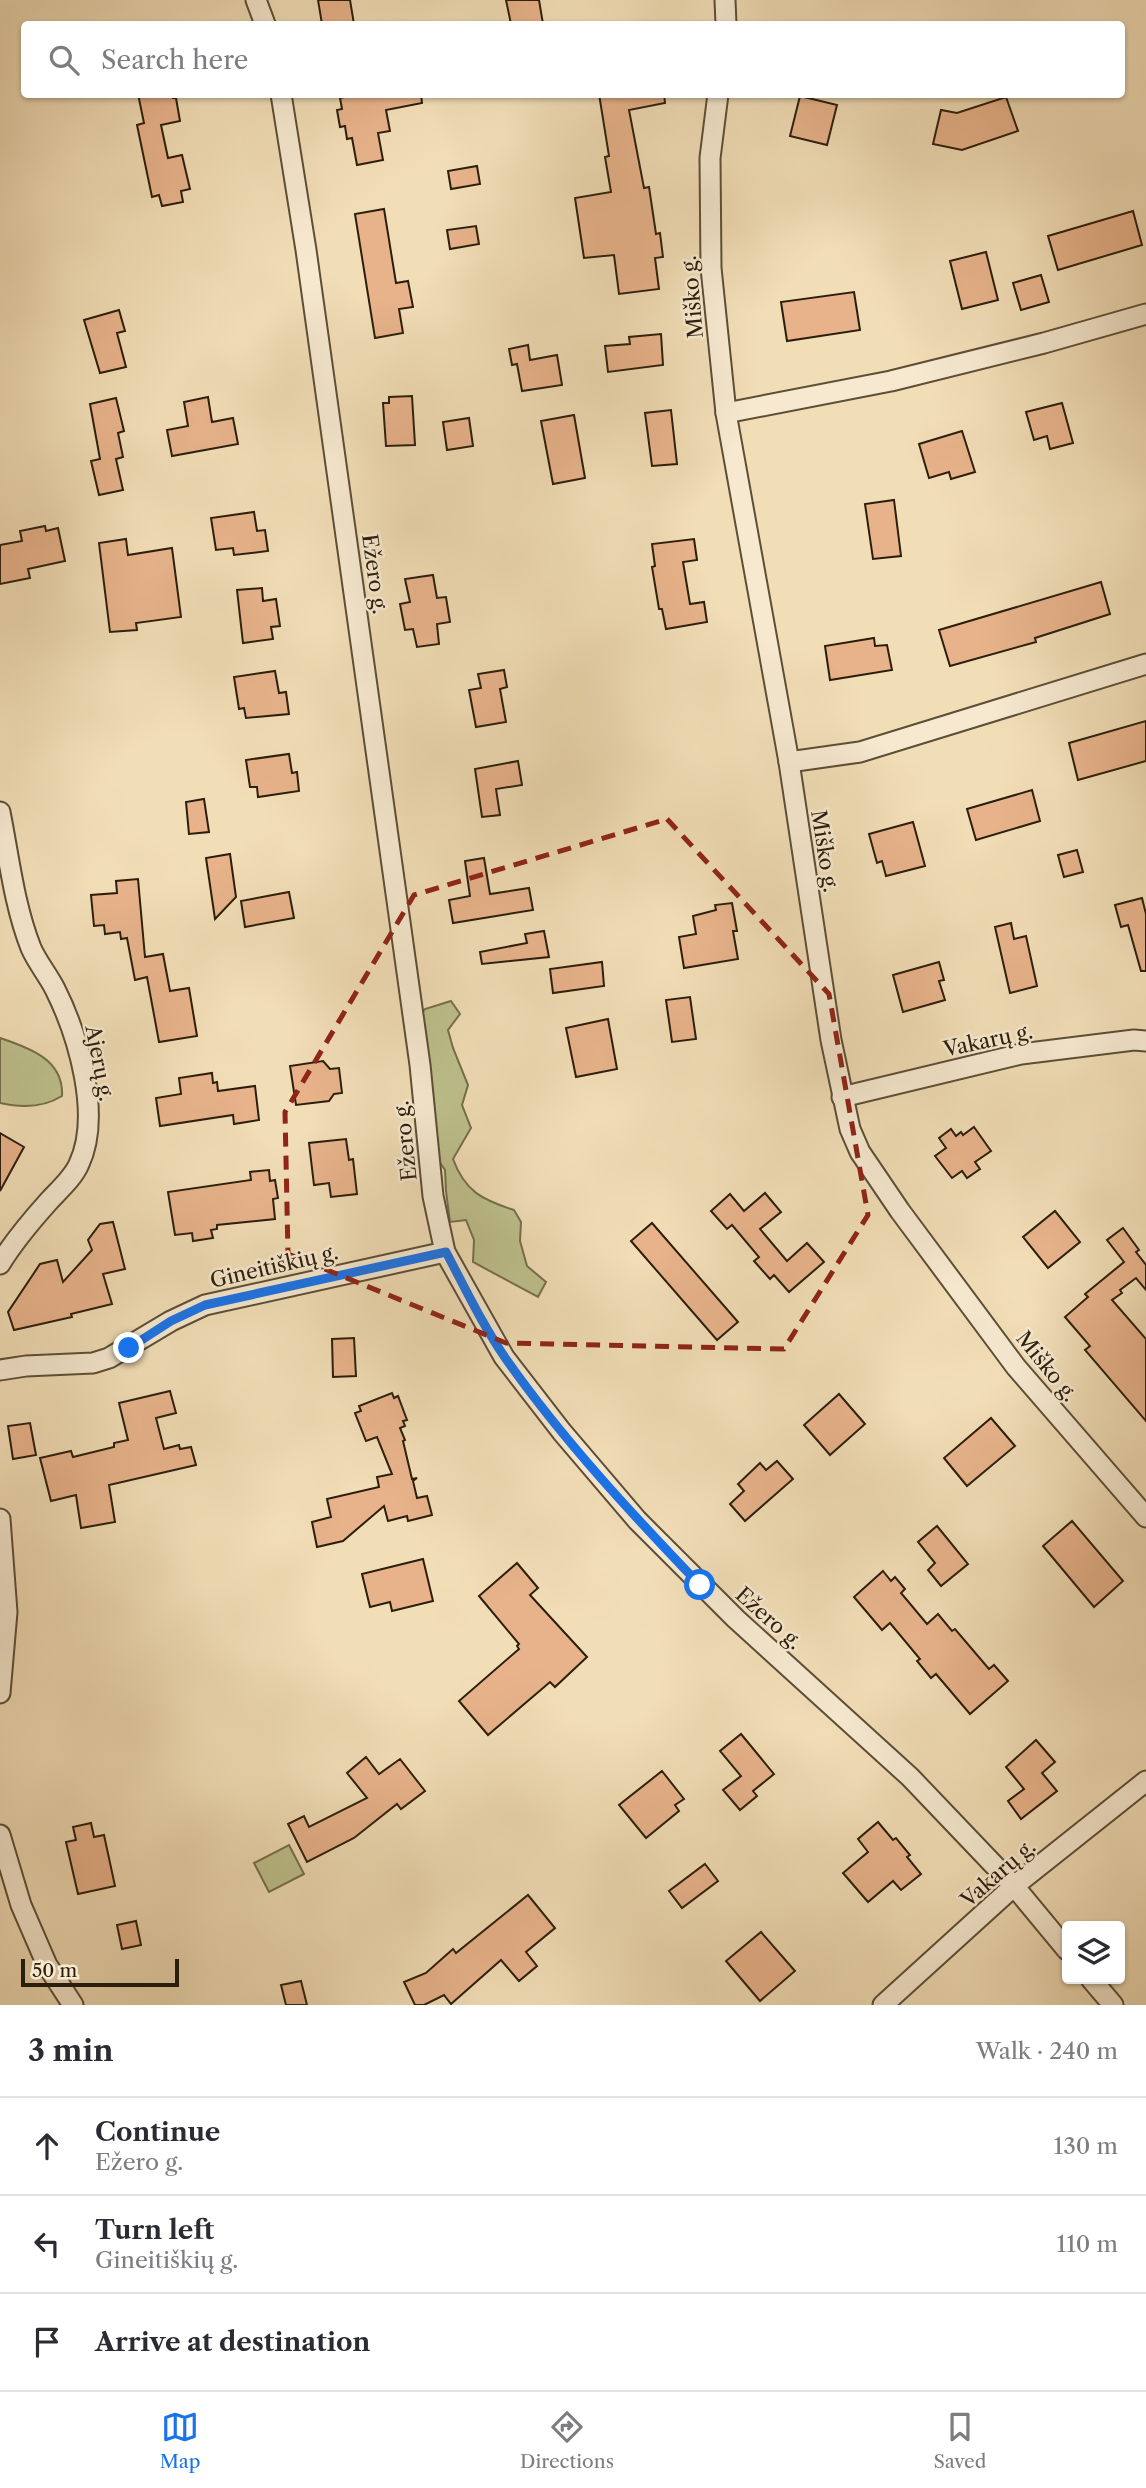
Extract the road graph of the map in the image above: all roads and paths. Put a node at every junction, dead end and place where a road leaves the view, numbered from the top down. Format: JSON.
{"nodes":[{"id":1,"x":256,"y":0,"type":"edge"},
{"id":2,"x":725,"y":0,"type":"edge"},
{"id":3,"x":264,"y":21,"type":"edge"},
{"id":4,"x":726,"y":21,"type":"edge"},
{"id":5,"x":282,"y":98,"type":"edge"},
{"id":6,"x":718,"y":98,"type":"edge"},
{"id":7,"x":1146,"y":314,"type":"edge"},
{"id":8,"x":726,"y":413,"type":"junction"},
{"id":9,"x":1146,"y":664,"type":"edge"},
{"id":10,"x":789,"y":762,"type":"junction"},
{"id":11,"x":0,"y":813,"type":"edge"},
{"id":12,"x":1146,"y":1041,"type":"edge"},
{"id":13,"x":842,"y":1097,"type":"junction"},
{"id":14,"x":446,"y":1252,"type":"junction"},
{"id":15,"x":0,"y":1264,"type":"edge"},
{"id":16,"x":0,"y":1370,"type":"edge"},
{"id":17,"x":1146,"y":1517,"type":"edge"},
{"id":18,"x":0,"y":1520,"type":"edge"},
{"id":19,"x":0,"y":1693,"type":"edge"},
{"id":20,"x":1146,"y":1781,"type":"edge"},
{"id":21,"x":0,"y":1835,"type":"edge"},
{"id":22,"x":1014,"y":1886,"type":"junction"},
{"id":23,"x":1062,"y":1944,"type":"edge"},
{"id":24,"x":1095,"y":1984,"type":"edge"},
{"id":25,"x":74,"y":2005,"type":"edge"},
{"id":26,"x":883,"y":2005,"type":"edge"},
{"id":27,"x":1113,"y":2005,"type":"edge"}],
"edges":[{"from":1,"to":3,"type":"street"},
{"from":2,"to":4,"type":"street"},
{"from":5,"to":14,"type":"street","name":"Ežero g."},
{"from":6,"to":8,"type":"street","name":"Miško g."},
{"from":7,"to":8,"type":"street"},
{"from":8,"to":10,"type":"street","name":"Miško g."},
{"from":9,"to":10,"type":"street"},
{"from":10,"to":13,"type":"street","name":"Miško g."},
{"from":11,"to":15,"type":"street","name":"Ajerų g."},
{"from":12,"to":13,"type":"street","name":"Vakarų g."},
{"from":13,"to":17,"type":"street","name":"Miško g."},
{"from":14,"to":16,"type":"street","name":"Gineitiškių g."},
{"from":14,"to":22,"type":"street","name":"Ežero g."},
{"from":18,"to":19,"type":"street"},
{"from":20,"to":22,"type":"street","name":"Vakarų g."},
{"from":21,"to":25,"type":"street"},
{"from":22,"to":23,"type":"street","name":"Ežero g."},
{"from":22,"to":26,"type":"street","name":"Vakarų g."},
{"from":24,"to":27,"type":"street"}]}
